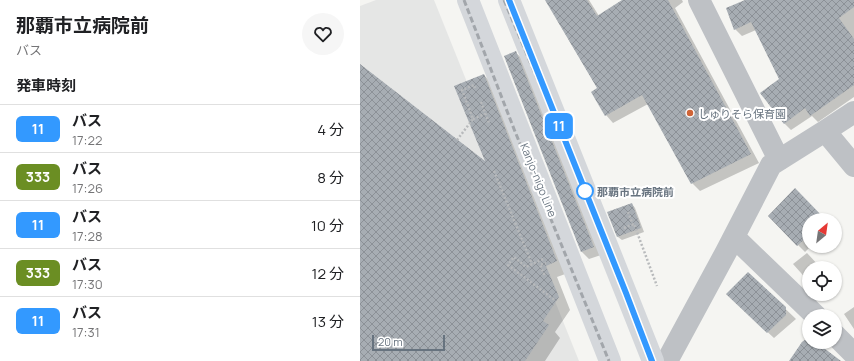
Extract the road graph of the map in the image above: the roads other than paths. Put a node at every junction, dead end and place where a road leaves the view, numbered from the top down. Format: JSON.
{"nodes":[{"id":1,"x":468,"y":0,"type":"edge"},
{"id":2,"x":509,"y":0,"type":"edge"},
{"id":3,"x":699,"y":0,"type":"edge"},
{"id":4,"x":854,"y":112,"type":"edge"},
{"id":5,"x":825,"y":131,"type":"junction"},
{"id":6,"x":779,"y":160,"type":"junction"},
{"id":7,"x":854,"y":166,"type":"edge"},
{"id":8,"x":734,"y":236,"type":"junction"},
{"id":9,"x":809,"y":309,"type":"edge"},
{"id":10,"x":842,"y":342,"type":"edge"},
{"id":11,"x":854,"y":354,"type":"edge"},
{"id":12,"x":610,"y":361,"type":"edge"},
{"id":13,"x":652,"y":361,"type":"edge"},
{"id":14,"x":667,"y":361,"type":"edge"}],
"edges":[{"from":1,"to":12,"type":"main road","name":"Kanjo-nigo Line"},
{"from":2,"to":13,"type":"main road"},
{"from":3,"to":6,"type":"street"},
{"from":4,"to":5,"type":"street"},
{"from":5,"to":6,"type":"street"},
{"from":5,"to":7,"type":"street"},
{"from":6,"to":8,"type":"street"},
{"from":8,"to":9,"type":"street"},
{"from":8,"to":14,"type":"street"},
{"from":10,"to":11,"type":"street"}]}
